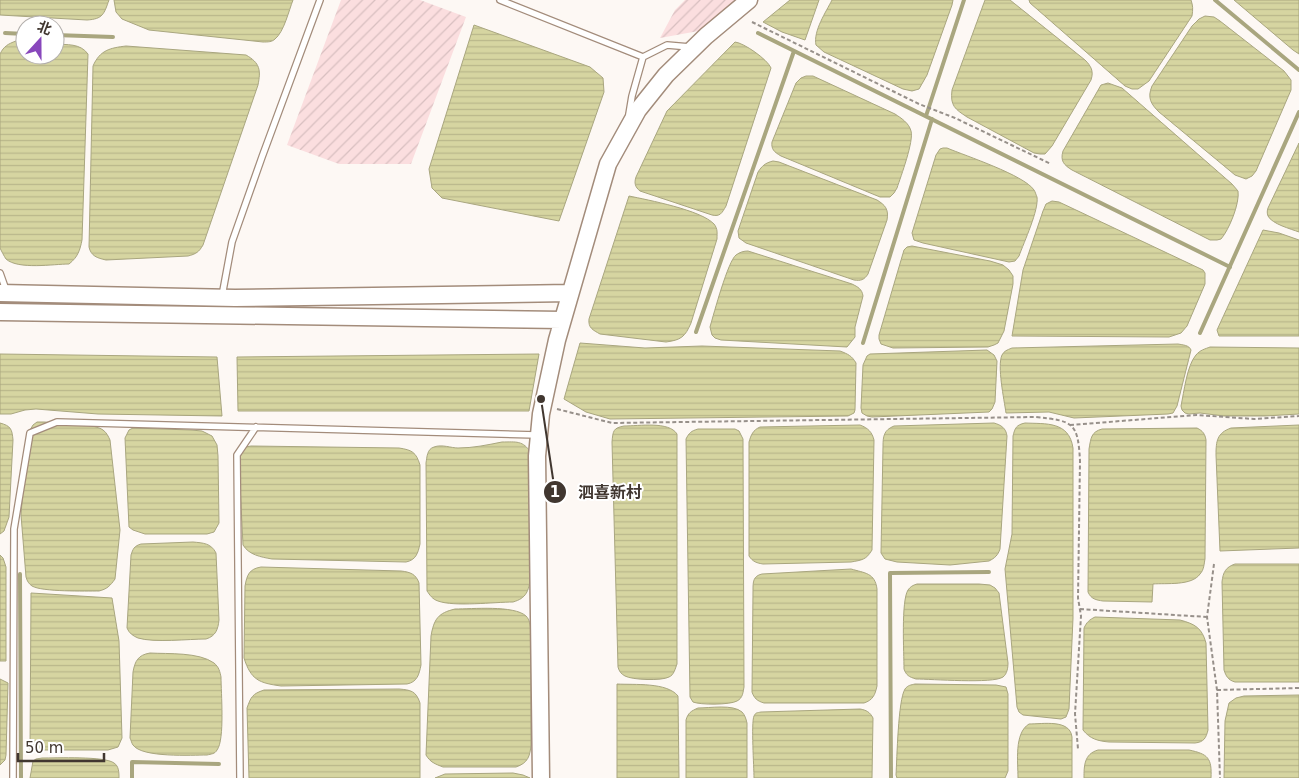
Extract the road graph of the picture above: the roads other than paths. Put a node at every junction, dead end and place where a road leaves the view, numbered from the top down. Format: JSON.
{"nodes":[{"id":1,"x":320,"y":0,"type":"edge"},
{"id":2,"x":500,"y":0,"type":"edge"},
{"id":3,"x":749,"y":0,"type":"edge"},
{"id":4,"x":694,"y":47,"type":"junction"},
{"id":5,"x":643,"y":57,"type":"junction"},
{"id":6,"x":626,"y":132,"type":"junction"},
{"id":7,"x":0,"y":274,"type":"edge"},
{"id":8,"x":570,"y":292,"type":"junction"},
{"id":9,"x":3,"y":293,"type":"edge"},
{"id":10,"x":222,"y":297,"type":"junction"},
{"id":11,"x":0,"y":312,"type":"edge"},
{"id":12,"x":562,"y":320,"type":"junction"},
{"id":13,"x":256,"y":427,"type":"junction"},
{"id":14,"x":539,"y":435,"type":"junction"},
{"id":15,"x":13,"y":778,"type":"edge"},
{"id":16,"x":240,"y":778,"type":"edge"},
{"id":17,"x":540,"y":778,"type":"edge"}],
"edges":[{"from":1,"to":10,"type":"lane"},
{"from":2,"to":5,"type":"lane"},
{"from":3,"to":4,"type":"main road"},
{"from":4,"to":5,"type":"lane"},
{"from":4,"to":6,"type":"main road"},
{"from":5,"to":6,"type":"lane"},
{"from":6,"to":8,"type":"main road"},
{"from":7,"to":9,"type":"lane"},
{"from":8,"to":10,"type":"main road"},
{"from":8,"to":12,"type":"main road"},
{"from":9,"to":10,"type":"main road"},
{"from":11,"to":12,"type":"main road"},
{"from":12,"to":14,"type":"main road"},
{"from":13,"to":14,"type":"lane"},
{"from":13,"to":15,"type":"lane"},
{"from":13,"to":16,"type":"lane"},
{"from":14,"to":17,"type":"main road"}]}
